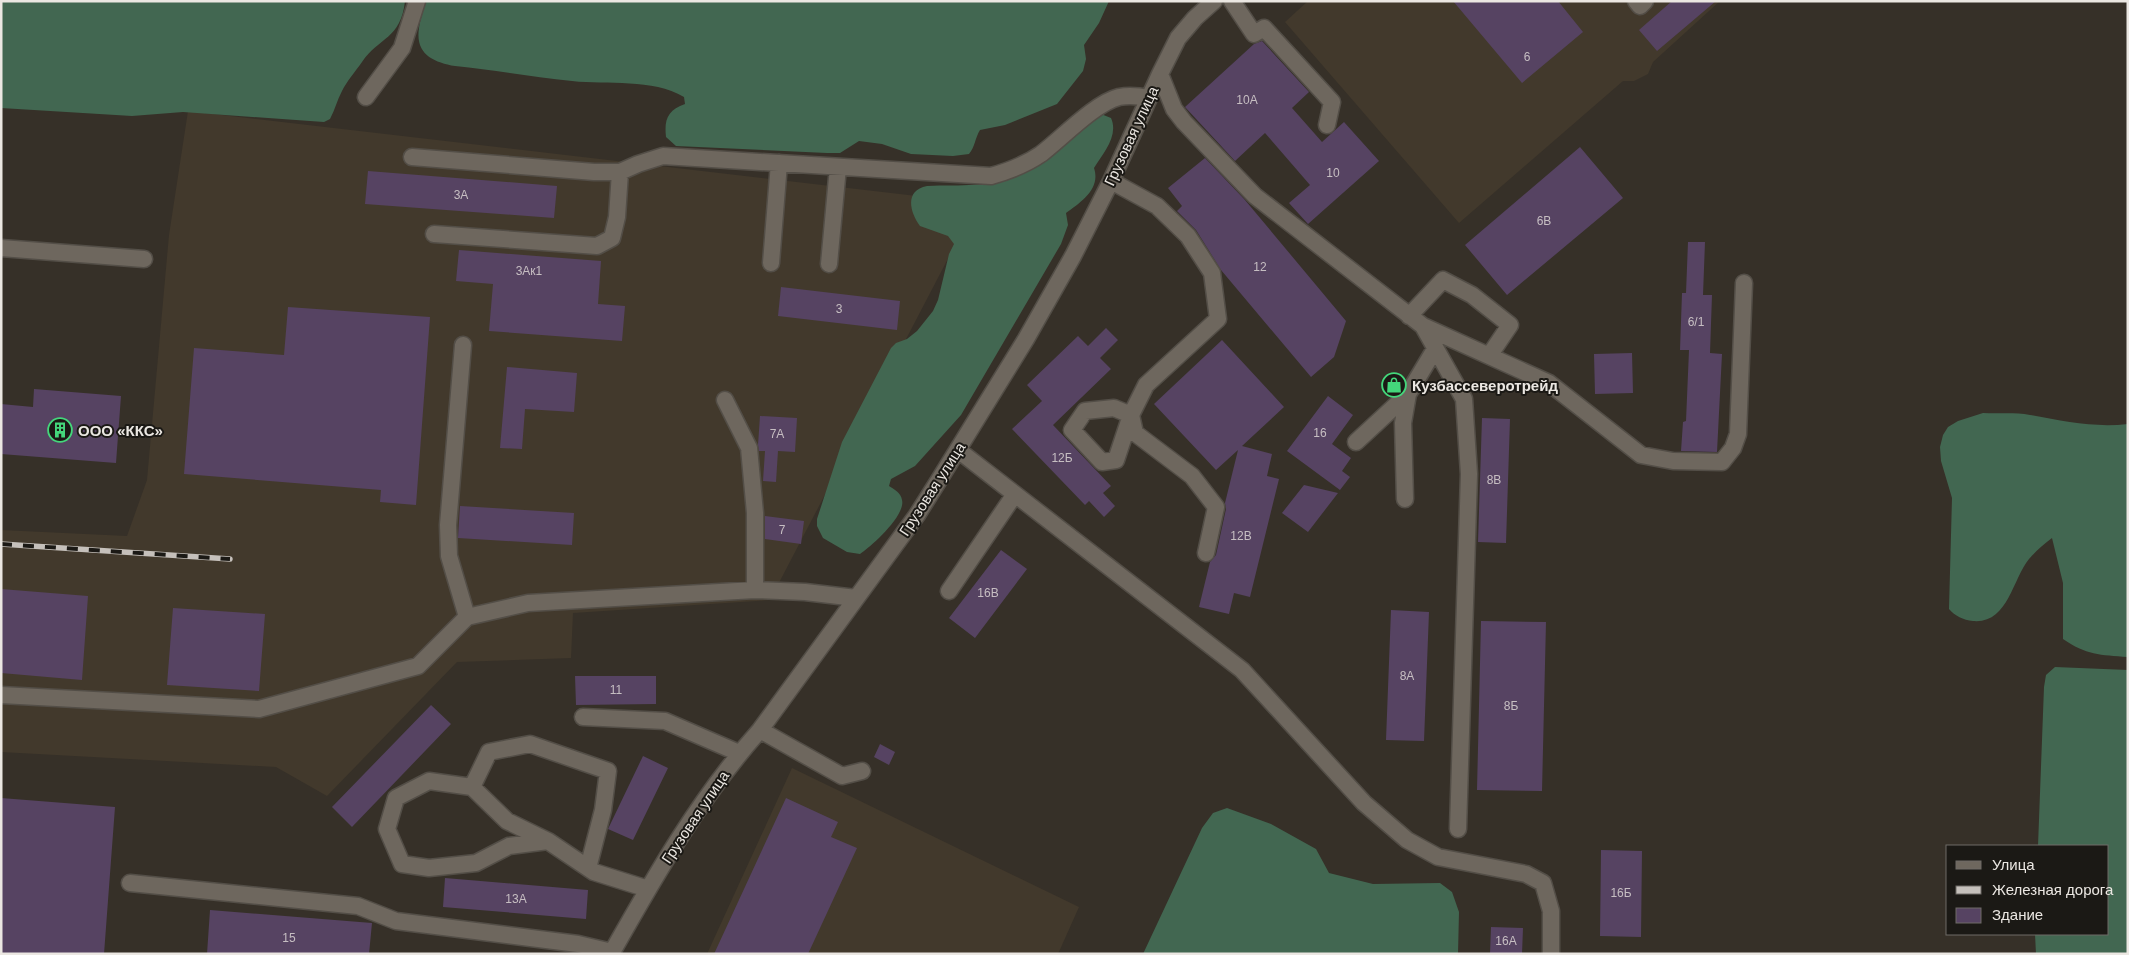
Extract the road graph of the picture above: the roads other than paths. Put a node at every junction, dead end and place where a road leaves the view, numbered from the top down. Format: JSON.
{"nodes":[{"id":1,"x":417,"y":1,"type":"edge"},
{"id":2,"x":1214,"y":1,"type":"edge"},
{"id":3,"x":1232,"y":1,"type":"edge"},
{"id":4,"x":1636,"y":1,"type":"edge"},
{"id":5,"x":1645,"y":1,"type":"edge"},
{"id":6,"x":1160,"y":74,"type":"junction"},
{"id":7,"x":366,"y":96,"type":"dead end"},
{"id":8,"x":1149,"y":98,"type":"junction"},
{"id":9,"x":1327,"y":126,"type":"dead end"},
{"id":10,"x":412,"y":157,"type":"dead end"},
{"id":11,"x":779,"y":163,"type":"junction"},
{"id":12,"x":838,"y":166,"type":"junction"},
{"id":13,"x":620,"y":172,"type":"junction"},
{"id":14,"x":1111,"y":181,"type":"junction"},
{"id":15,"x":434,"y":234,"type":"dead end"},
{"id":16,"x":1,"y":248,"type":"edge"},
{"id":17,"x":144,"y":259,"type":"dead end"},
{"id":18,"x":771,"y":263,"type":"dead end"},
{"id":19,"x":829,"y":264,"type":"dead end"},
{"id":20,"x":1744,"y":283,"type":"dead end"},
{"id":21,"x":1410,"y":316,"type":"junction"},
{"id":22,"x":1422,"y":326,"type":"junction"},
{"id":23,"x":463,"y":345,"type":"dead end"},
{"id":24,"x":1435,"y":349,"type":"junction"},
{"id":25,"x":1489,"y":356,"type":"junction"},
{"id":26,"x":1408,"y":394,"type":"junction"},
{"id":27,"x":725,"y":400,"type":"dead end"},
{"id":28,"x":1356,"y":442,"type":"dead end"},
{"id":29,"x":958,"y":450,"type":"junction"},
{"id":30,"x":1015,"y":494,"type":"junction"},
{"id":31,"x":1405,"y":499,"type":"dead end"},
{"id":32,"x":1206,"y":554,"type":"dead end"},
{"id":33,"x":755,"y":590,"type":"junction"},
{"id":34,"x":949,"y":591,"type":"dead end"},
{"id":35,"x":856,"y":598,"type":"junction"},
{"id":36,"x":467,"y":616,"type":"junction"},
{"id":37,"x":1,"y":695,"type":"edge"},
{"id":38,"x":583,"y":717,"type":"dead end"},
{"id":39,"x":760,"y":730,"type":"junction"},
{"id":40,"x":739,"y":753,"type":"junction"},
{"id":41,"x":862,"y":771,"type":"dead end"},
{"id":42,"x":472,"y":787,"type":"junction"},
{"id":43,"x":1458,"y":829,"type":"dead end"},
{"id":44,"x":548,"y":841,"type":"junction"},
{"id":45,"x":588,"y":868,"type":"junction"},
{"id":46,"x":130,"y":883,"type":"dead end"},
{"id":47,"x":648,"y":889,"type":"junction"},
{"id":48,"x":612,"y":953,"type":"edge"},
{"id":49,"x":1551,"y":954,"type":"edge"}],
"edges":[{"from":1,"to":7,"type":"street"},
{"from":2,"to":6,"type":"street","name":"Грузовая улица"},
{"from":3,"to":9,"type":"street"},
{"from":4,"to":5,"type":"street"},
{"from":6,"to":8,"type":"street","name":"Грузовая улица"},
{"from":6,"to":21,"type":"street"},
{"from":8,"to":12,"type":"street"},
{"from":8,"to":14,"type":"street","name":"Грузовая улица"},
{"from":10,"to":13,"type":"street"},
{"from":11,"to":12,"type":"street"},
{"from":11,"to":13,"type":"street"},
{"from":11,"to":18,"type":"street"},
{"from":12,"to":19,"type":"street"},
{"from":13,"to":15,"type":"street"},
{"from":14,"to":29,"type":"street","name":"Грузовая улица"},
{"from":14,"to":32,"type":"street"},
{"from":16,"to":17,"type":"street"},
{"from":20,"to":25,"type":"street"},
{"from":21,"to":22,"type":"street"},
{"from":21,"to":25,"type":"street"},
{"from":22,"to":24,"type":"street"},
{"from":22,"to":25,"type":"street"},
{"from":23,"to":36,"type":"street"},
{"from":24,"to":26,"type":"street"},
{"from":24,"to":43,"type":"street"},
{"from":26,"to":28,"type":"street"},
{"from":26,"to":31,"type":"street"},
{"from":27,"to":33,"type":"street"},
{"from":29,"to":30,"type":"street"},
{"from":29,"to":35,"type":"street","name":"Грузовая улица"},
{"from":30,"to":34,"type":"street"},
{"from":30,"to":49,"type":"street"},
{"from":33,"to":35,"type":"street"},
{"from":33,"to":36,"type":"street"},
{"from":35,"to":39,"type":"street","name":"Грузовая улица"},
{"from":36,"to":37,"type":"street"},
{"from":38,"to":40,"type":"street"},
{"from":39,"to":40,"type":"street","name":"Грузовая улица"},
{"from":39,"to":41,"type":"street"},
{"from":40,"to":47,"type":"street","name":"Грузовая улица"},
{"from":42,"to":44,"type":"street"},
{"from":42,"to":44,"type":"street"},
{"from":42,"to":45,"type":"street"},
{"from":44,"to":45,"type":"street"},
{"from":45,"to":47,"type":"street"},
{"from":46,"to":48,"type":"street"},
{"from":47,"to":48,"type":"street","name":"Грузовая улица"}]}
